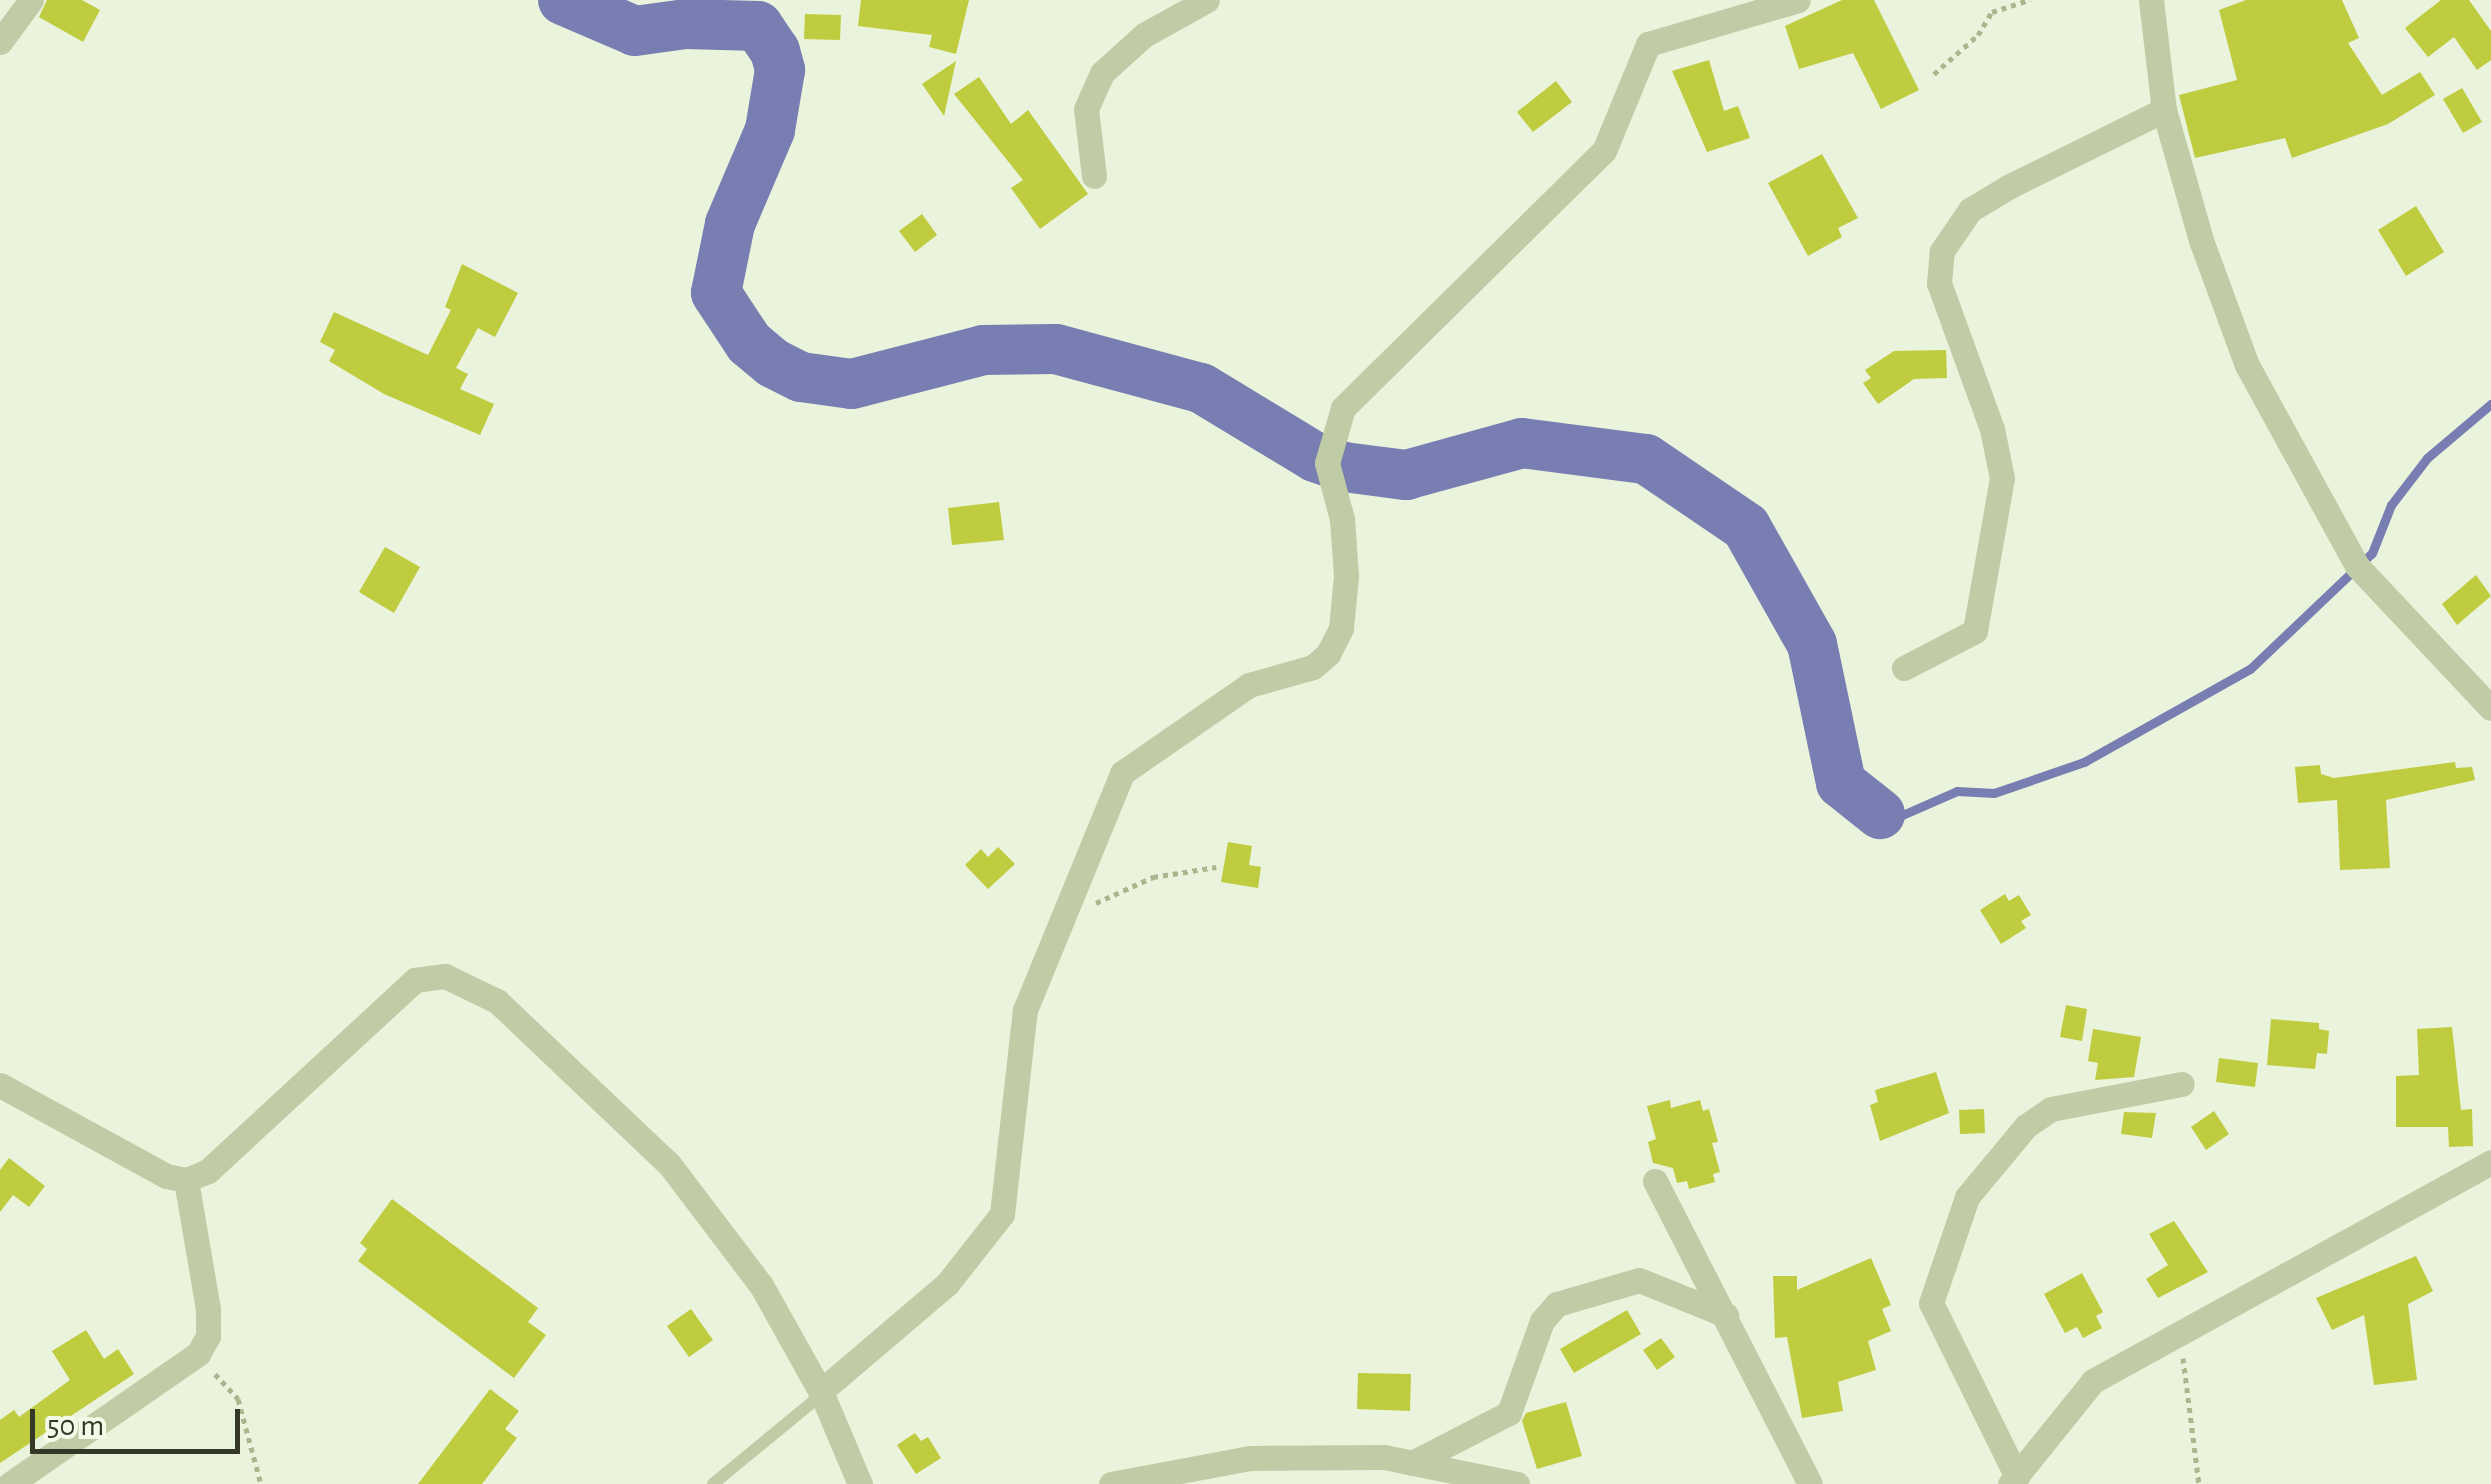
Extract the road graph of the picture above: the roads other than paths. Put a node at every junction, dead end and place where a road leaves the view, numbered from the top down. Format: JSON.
{"nodes":[{"id":1,"x":31,"y":0,"type":"edge"},
{"id":2,"x":1207,"y":0,"type":"edge"},
{"id":3,"x":1798,"y":0,"type":"edge"},
{"id":4,"x":2151,"y":0,"type":"edge"},
{"id":5,"x":0,"y":42,"type":"edge"},
{"id":6,"x":2164,"y":110,"type":"junction"},
{"id":7,"x":1094,"y":176,"type":"dead end"},
{"id":8,"x":1904,"y":668,"type":"dead end"},
{"id":9,"x":2491,"y":708,"type":"edge"},
{"id":10,"x":2182,"y":1084,"type":"dead end"},
{"id":11,"x":0,"y":1085,"type":"edge"},
{"id":12,"x":2491,"y":1162,"type":"edge"},
{"id":13,"x":186,"y":1180,"type":"junction"},
{"id":14,"x":1655,"y":1181,"type":"dead end"},
{"id":15,"x":1726,"y":1315,"type":"junction"},
{"id":16,"x":821,"y":1393,"type":"junction"},
{"id":17,"x":1412,"y":1463,"type":"junction"},
{"id":18,"x":2014,"y":1480,"type":"edge"},
{"id":19,"x":10,"y":1484,"type":"edge"},
{"id":20,"x":713,"y":1484,"type":"edge"},
{"id":21,"x":860,"y":1484,"type":"edge"},
{"id":22,"x":1111,"y":1484,"type":"edge"},
{"id":23,"x":1517,"y":1484,"type":"edge"},
{"id":24,"x":1810,"y":1484,"type":"edge"}],
"edges":[{"from":1,"to":5,"type":"street"},
{"from":2,"to":7,"type":"street"},
{"from":3,"to":16,"type":"street"},
{"from":4,"to":6,"type":"street"},
{"from":6,"to":8,"type":"street"},
{"from":6,"to":9,"type":"street"},
{"from":10,"to":18,"type":"street"},
{"from":11,"to":13,"type":"street"},
{"from":12,"to":18,"type":"street"},
{"from":13,"to":16,"type":"street"},
{"from":13,"to":19,"type":"street"},
{"from":14,"to":15,"type":"street"},
{"from":15,"to":17,"type":"street"},
{"from":15,"to":24,"type":"street"},
{"from":16,"to":20,"type":"lane"},
{"from":16,"to":21,"type":"street"},
{"from":17,"to":22,"type":"street"},
{"from":17,"to":23,"type":"street"}]}
